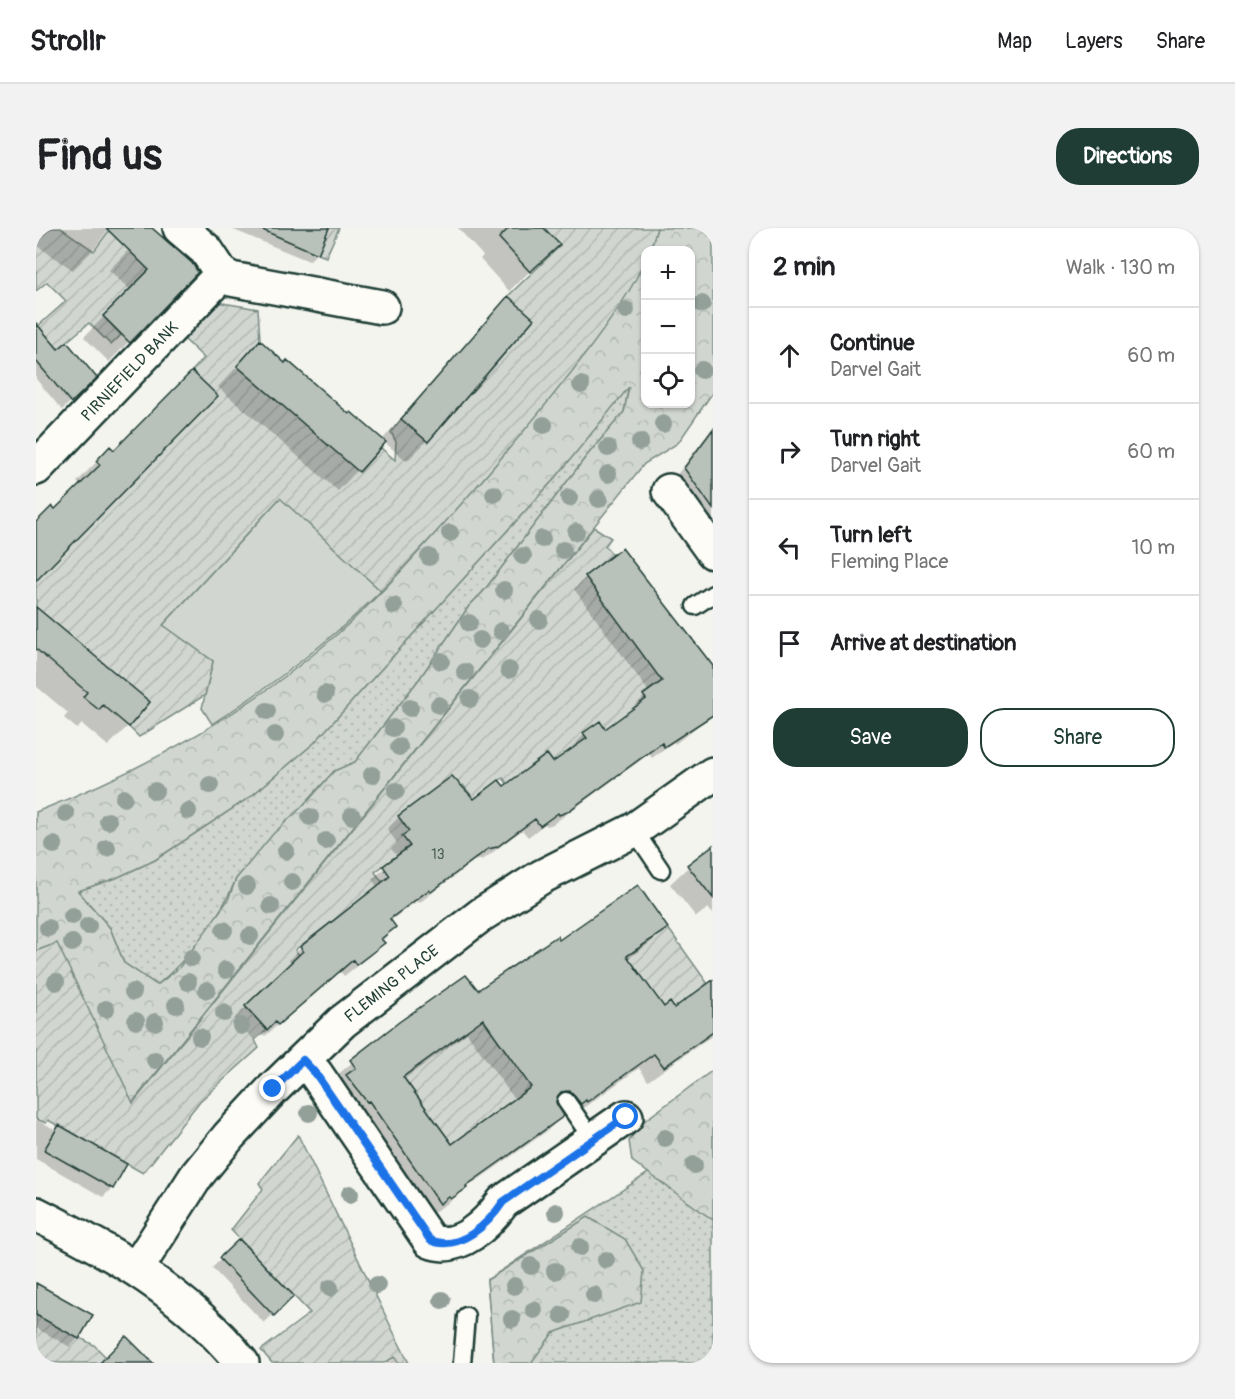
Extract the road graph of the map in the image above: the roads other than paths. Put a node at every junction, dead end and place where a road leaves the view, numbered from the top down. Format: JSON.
{"nodes":[{"id":1,"x":180,"y":228,"type":"edge"},
{"id":2,"x":222,"y":274,"type":"junction"},
{"id":3,"x":382,"y":307,"type":"dead end"},
{"id":4,"x":40,"y":457,"type":"edge"},
{"id":5,"x":669,"y":491,"type":"dead end"},
{"id":6,"x":713,"y":552,"type":"edge"},
{"id":7,"x":713,"y":594,"type":"edge"},
{"id":8,"x":694,"y":606,"type":"dead end"},
{"id":9,"x":713,"y":774,"type":"edge"},
{"id":10,"x":634,"y":830,"type":"junction"},
{"id":11,"x":662,"y":870,"type":"dead end"},
{"id":12,"x":303,"y":1060,"type":"junction"},
{"id":13,"x":566,"y":1101,"type":"dead end"},
{"id":14,"x":626,"y":1117,"type":"dead end"},
{"id":15,"x":593,"y":1140,"type":"junction"},
{"id":16,"x":36,"y":1214,"type":"edge"},
{"id":17,"x":137,"y":1268,"type":"junction"},
{"id":18,"x":466,"y":1316,"type":"dead end"},
{"id":19,"x":242,"y":1363,"type":"edge"},
{"id":20,"x":462,"y":1363,"type":"edge"}],
"edges":[{"from":1,"to":2,"type":"street"},
{"from":2,"to":3,"type":"street"},
{"from":2,"to":4,"type":"street","name":"PIRNIEFIELD BANK"},
{"from":5,"to":6,"type":"street"},
{"from":7,"to":8,"type":"lane"},
{"from":9,"to":10,"type":"street","name":"FLEMING PLACE"},
{"from":10,"to":11,"type":"lane"},
{"from":10,"to":12,"type":"street","name":"FLEMING PLACE"},
{"from":12,"to":15,"type":"street"},
{"from":12,"to":17,"type":"street","name":"FLEMING PLACE"},
{"from":13,"to":15,"type":"lane"},
{"from":14,"to":15,"type":"street"},
{"from":16,"to":17,"type":"street"},
{"from":17,"to":19,"type":"street"},
{"from":18,"to":20,"type":"lane"}]}
